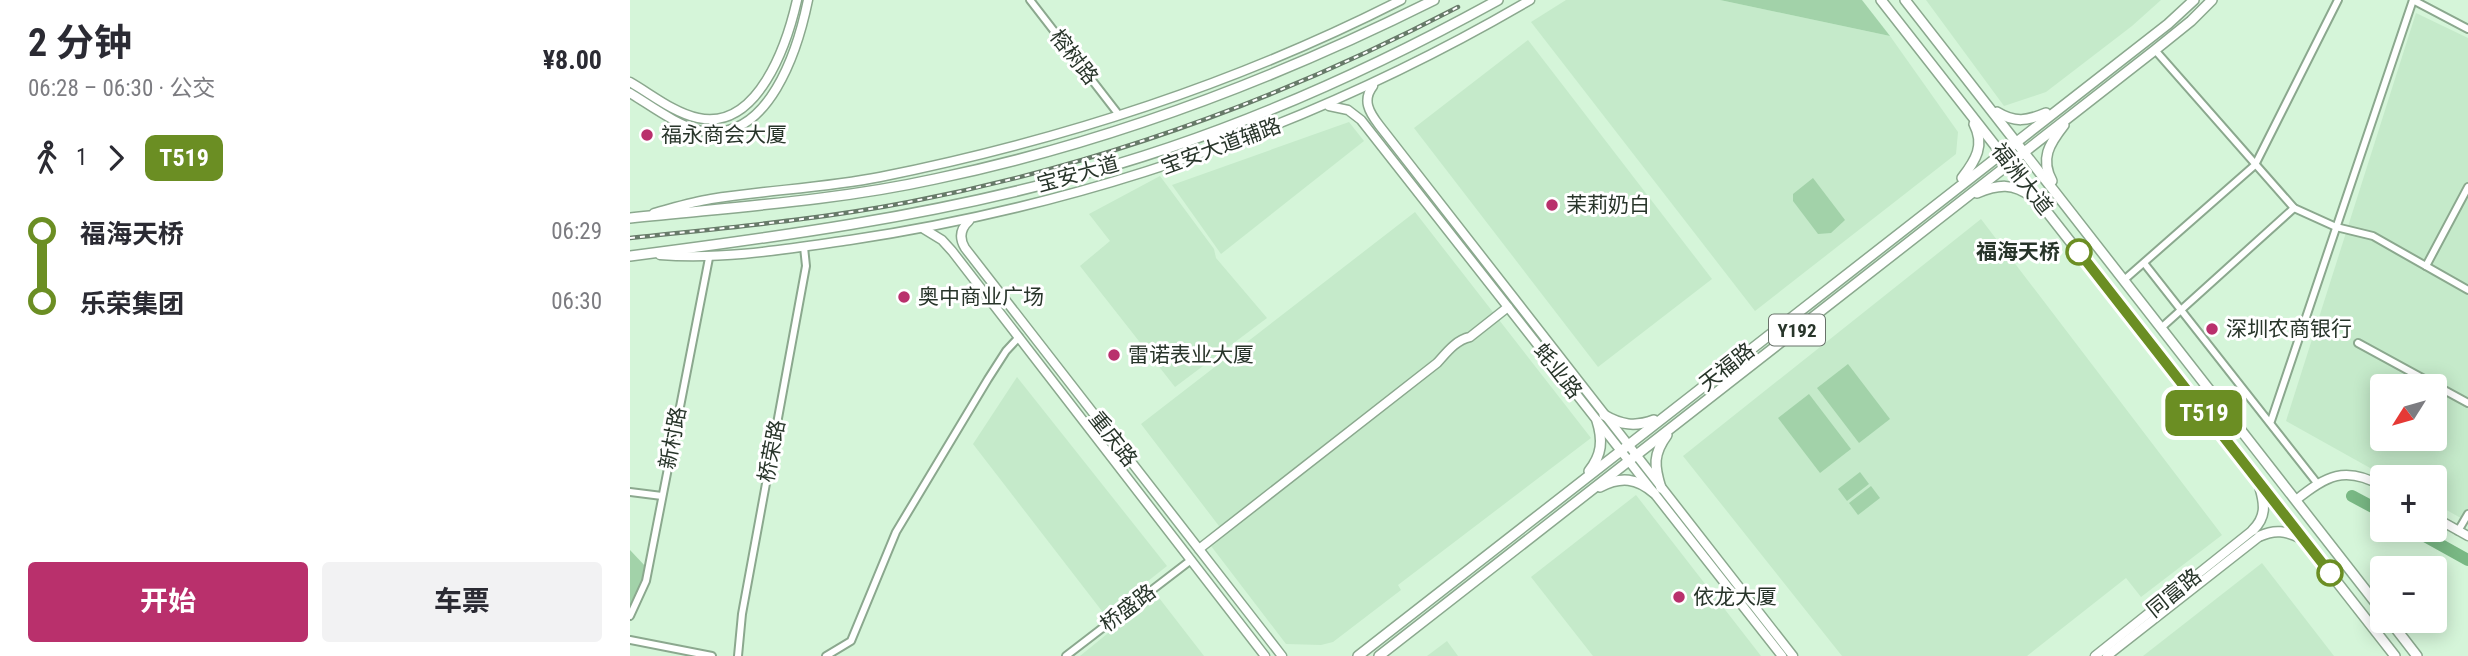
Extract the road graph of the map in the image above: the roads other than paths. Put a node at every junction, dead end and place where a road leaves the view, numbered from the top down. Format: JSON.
{"nodes":[{"id":1,"x":797,"y":0,"type":"edge"},
{"id":2,"x":808,"y":0,"type":"edge"},
{"id":3,"x":1030,"y":0,"type":"edge"},
{"id":4,"x":1401,"y":0,"type":"edge"},
{"id":5,"x":1434,"y":0,"type":"edge"},
{"id":6,"x":1498,"y":0,"type":"edge"},
{"id":7,"x":1530,"y":0,"type":"edge"},
{"id":8,"x":1881,"y":0,"type":"edge"},
{"id":9,"x":1905,"y":0,"type":"edge"},
{"id":10,"x":2194,"y":0,"type":"edge"},
{"id":11,"x":2212,"y":0,"type":"edge"},
{"id":12,"x":2338,"y":0,"type":"edge"},
{"id":13,"x":2413,"y":0,"type":"edge"},
{"id":14,"x":2468,"y":29,"type":"edge"},
{"id":15,"x":2155,"y":50,"type":"junction"},
{"id":16,"x":630,"y":82,"type":"edge"},
{"id":17,"x":1375,"y":83,"type":"junction"},
{"id":18,"x":630,"y":93,"type":"edge"},
{"id":19,"x":1981,"y":96,"type":"junction"},
{"id":20,"x":2066,"y":102,"type":"junction"},
{"id":21,"x":1323,"y":106,"type":"junction"},
{"id":22,"x":1968,"y":110,"type":"junction"},
{"id":23,"x":1119,"y":114,"type":"junction"},
{"id":24,"x":2073,"y":114,"type":"junction"},
{"id":25,"x":1261,"y":132,"type":"junction"},
{"id":26,"x":1195,"y":138,"type":"junction"},
{"id":27,"x":2016,"y":141,"type":"junction"},
{"id":28,"x":2001,"y":152,"type":"junction"},
{"id":29,"x":2024,"y":152,"type":"junction"},
{"id":30,"x":2010,"y":163,"type":"junction"},
{"id":31,"x":2255,"y":165,"type":"junction"},
{"id":32,"x":2468,"y":187,"type":"edge"},
{"id":33,"x":1953,"y":190,"type":"junction"},
{"id":34,"x":1966,"y":198,"type":"junction"},
{"id":35,"x":2063,"y":202,"type":"junction"},
{"id":36,"x":2294,"y":208,"type":"junction"},
{"id":37,"x":2048,"y":211,"type":"junction"},
{"id":38,"x":634,"y":217,"type":"edge"},
{"id":39,"x":971,"y":219,"type":"junction"},
{"id":40,"x":2336,"y":227,"type":"junction"},
{"id":41,"x":924,"y":229,"type":"junction"},
{"id":42,"x":804,"y":247,"type":"junction"},
{"id":43,"x":635,"y":255,"type":"edge"},
{"id":44,"x":709,"y":258,"type":"junction"},
{"id":45,"x":2144,"y":263,"type":"junction"},
{"id":46,"x":2426,"y":266,"type":"junction"},
{"id":47,"x":2124,"y":280,"type":"junction"},
{"id":48,"x":995,"y":287,"type":"junction"},
{"id":49,"x":2468,"y":290,"type":"edge"},
{"id":50,"x":986,"y":295,"type":"junction"},
{"id":51,"x":1508,"y":307,"type":"junction"},
{"id":52,"x":2182,"y":310,"type":"junction"},
{"id":53,"x":2161,"y":328,"type":"junction"},
{"id":54,"x":1019,"y":337,"type":"junction"},
{"id":55,"x":2358,"y":343,"type":"dead end"},
{"id":56,"x":2468,"y":403,"type":"edge"},
{"id":57,"x":1671,"y":411,"type":"junction"},
{"id":58,"x":1600,"y":418,"type":"junction"},
{"id":59,"x":2271,"y":421,"type":"junction"},
{"id":60,"x":1677,"y":423,"type":"junction"},
{"id":61,"x":1624,"y":448,"type":"junction"},
{"id":62,"x":1632,"y":458,"type":"junction"},
{"id":63,"x":2370,"y":481,"type":"edge"},
{"id":64,"x":2259,"y":483,"type":"junction"},
{"id":65,"x":2317,"y":483,"type":"junction"},
{"id":66,"x":1574,"y":486,"type":"junction"},
{"id":67,"x":1658,"y":491,"type":"junction"},
{"id":68,"x":630,"y":492,"type":"edge"},
{"id":69,"x":662,"y":496,"type":"junction"},
{"id":70,"x":1583,"y":496,"type":"junction"},
{"id":71,"x":2296,"y":500,"type":"junction"},
{"id":72,"x":2468,"y":514,"type":"edge"},
{"id":73,"x":2447,"y":525,"type":"edge"},
{"id":74,"x":2458,"y":531,"type":"junction"},
{"id":75,"x":2256,"y":533,"type":"junction"},
{"id":76,"x":2468,"y":536,"type":"edge"},
{"id":77,"x":2302,"y":538,"type":"junction"},
{"id":78,"x":1199,"y":549,"type":"junction"},
{"id":79,"x":1191,"y":560,"type":"junction"},
{"id":80,"x":2370,"y":596,"type":"edge"},
{"id":81,"x":630,"y":616,"type":"edge"},
{"id":82,"x":2399,"y":633,"type":"edge"},
{"id":83,"x":630,"y":640,"type":"edge"},
{"id":84,"x":1262,"y":653,"type":"edge"},
{"id":85,"x":712,"y":656,"type":"edge"},
{"id":86,"x":738,"y":656,"type":"edge"},
{"id":87,"x":826,"y":656,"type":"edge"},
{"id":88,"x":1066,"y":656,"type":"edge"},
{"id":89,"x":1282,"y":656,"type":"edge"},
{"id":90,"x":1358,"y":656,"type":"edge"},
{"id":91,"x":1379,"y":656,"type":"edge"},
{"id":92,"x":1782,"y":656,"type":"edge"},
{"id":93,"x":1793,"y":656,"type":"edge"},
{"id":94,"x":2095,"y":656,"type":"edge"},
{"id":95,"x":2107,"y":656,"type":"edge"},
{"id":96,"x":2395,"y":656,"type":"edge"},
{"id":97,"x":2417,"y":656,"type":"edge"}],
"edges":[{"from":1,"to":16,"type":"main road"},
{"from":2,"to":18,"type":"main road"},
{"from":3,"to":23,"type":"street","name":"榕树路"},
{"from":4,"to":23,"type":"main road"},
{"from":5,"to":38,"type":"main road","name":"宝安大道"},
{"from":6,"to":26,"type":"main road","name":"宝安大道"},
{"from":7,"to":17,"type":"main road","name":"宝安大道辅路"},
{"from":8,"to":22,"type":"main road","name":"福洲大道"},
{"from":9,"to":19,"type":"main road","name":"福洲大道"},
{"from":10,"to":20,"type":"main road","name":"天福路","number":"Y192"},
{"from":11,"to":15,"type":"main road","name":"天福路","number":"Y192"},
{"from":12,"to":31,"type":"street"},
{"from":13,"to":14,"type":"street"},
{"from":13,"to":40,"type":"street"},
{"from":15,"to":24,"type":"main road","name":"天福路","number":"Y192"},
{"from":15,"to":31,"type":"street"},
{"from":17,"to":21,"type":"main road","name":"宝安大道辅路"},
{"from":17,"to":58,"type":"main road","name":"蚝业路"},
{"from":19,"to":20,"type":"main road"},
{"from":19,"to":27,"type":"main road","name":"福洲大道"},
{"from":20,"to":27,"type":"main road","name":"天福路","number":"Y192"},
{"from":21,"to":25,"type":"main road","name":"宝安大道辅路"},
{"from":21,"to":51,"type":"main road","name":"蚝业路"},
{"from":22,"to":28,"type":"main road","name":"福洲大道"},
{"from":22,"to":33,"type":"main road"},
{"from":23,"to":38,"type":"main road"},
{"from":24,"to":29,"type":"main road","name":"天福路","number":"Y192"},
{"from":24,"to":35,"type":"main road"},
{"from":25,"to":26,"type":"main road"},
{"from":25,"to":39,"type":"main road","name":"宝安大道辅路"},
{"from":26,"to":43,"type":"main road","name":"宝安大道"},
{"from":27,"to":28,"type":"main road","name":"天福路","number":"Y192"},
{"from":27,"to":29,"type":"main road","name":"福洲大道"},
{"from":28,"to":30,"type":"main road","name":"福洲大道"},
{"from":28,"to":33,"type":"main road","name":"天福路","number":"Y192"},
{"from":29,"to":30,"type":"main road","name":"天福路","number":"Y192"},
{"from":29,"to":35,"type":"main road","name":"福洲大道"},
{"from":30,"to":34,"type":"main road","name":"天福路","number":"Y192"},
{"from":30,"to":37,"type":"main road","name":"福洲大道"},
{"from":31,"to":36,"type":"street"},
{"from":31,"to":45,"type":"street"},
{"from":32,"to":46,"type":"street"},
{"from":33,"to":57,"type":"main road","name":"天福路","number":"Y192"},
{"from":34,"to":37,"type":"main road"},
{"from":34,"to":60,"type":"main road","name":"天福路","number":"Y192"},
{"from":35,"to":47,"type":"main road","name":"福洲大道"},
{"from":36,"to":40,"type":"street"},
{"from":36,"to":52,"type":"street"},
{"from":37,"to":64,"type":"main road","name":"福洲大道"},
{"from":39,"to":41,"type":"main road","name":"宝安大道辅路"},
{"from":39,"to":48,"type":"main road","name":"重庆路"},
{"from":40,"to":46,"type":"street"},
{"from":40,"to":59,"type":"street"},
{"from":41,"to":42,"type":"main road","name":"宝安大道辅路"},
{"from":41,"to":50,"type":"main road","name":"重庆路"},
{"from":42,"to":44,"type":"main road","name":"宝安大道辅路"},
{"from":42,"to":86,"type":"street","name":"桥荣路"},
{"from":43,"to":44,"type":"main road","name":"宝安大道辅路"},
{"from":44,"to":69,"type":"street","name":"新村路"},
{"from":45,"to":47,"type":"street"},
{"from":45,"to":52,"type":"street"},
{"from":46,"to":49,"type":"street"},
{"from":47,"to":53,"type":"main road","name":"福洲大道"},
{"from":48,"to":50,"type":"main road"},
{"from":48,"to":78,"type":"main road","name":"重庆路"},
{"from":50,"to":54,"type":"main road","name":"重庆路"},
{"from":51,"to":58,"type":"main road","name":"蚝业路"},
{"from":51,"to":78,"type":"main road"},
{"from":52,"to":53,"type":"street"},
{"from":52,"to":59,"type":"street"},
{"from":53,"to":71,"type":"main road","name":"福洲大道"},
{"from":54,"to":79,"type":"main road","name":"重庆路"},
{"from":54,"to":87,"type":"street"},
{"from":55,"to":56,"type":"street"},
{"from":57,"to":58,"type":"main road"},
{"from":57,"to":61,"type":"main road","name":"天福路","number":"Y192"},
{"from":58,"to":61,"type":"main road","name":"蚝业路"},
{"from":58,"to":66,"type":"main road"},
{"from":59,"to":65,"type":"street"},
{"from":60,"to":62,"type":"main road","name":"天福路","number":"Y192"},
{"from":60,"to":67,"type":"main road"},
{"from":61,"to":62,"type":"main road","name":"蚝业路"},
{"from":61,"to":66,"type":"main road","name":"天福路","number":"Y192"},
{"from":62,"to":67,"type":"main road","name":"蚝业路"},
{"from":62,"to":70,"type":"main road","name":"天福路","number":"Y192"},
{"from":63,"to":65,"type":"main road"},
{"from":64,"to":75,"type":"main road"},
{"from":64,"to":77,"type":"main road","name":"福洲大道"},
{"from":65,"to":71,"type":"main road"},
{"from":66,"to":90,"type":"main road","name":"天福路","number":"Y192"},
{"from":67,"to":70,"type":"main road"},
{"from":67,"to":92,"type":"main road","name":"蚝业路"},
{"from":67,"to":93,"type":"main road","name":"蚝业路"},
{"from":68,"to":69,"type":"street"},
{"from":69,"to":81,"type":"street","name":"新村路"},
{"from":70,"to":91,"type":"main road","name":"天福路","number":"Y192"},
{"from":71,"to":80,"type":"main road","name":"福洲大道"},
{"from":72,"to":74,"type":"street"},
{"from":73,"to":74,"type":"main road"},
{"from":74,"to":76,"type":"main road"},
{"from":75,"to":77,"type":"main road"},
{"from":75,"to":94,"type":"main road","name":"同富路"},
{"from":75,"to":95,"type":"main road","name":"同富路"},
{"from":77,"to":96,"type":"main road","name":"福洲大道"},
{"from":78,"to":89,"type":"main road","name":"重庆路"},
{"from":79,"to":84,"type":"main road","name":"重庆路"},
{"from":79,"to":88,"type":"street","name":"桥盛路"},
{"from":82,"to":97,"type":"main road"},
{"from":83,"to":85,"type":"street"}]}
